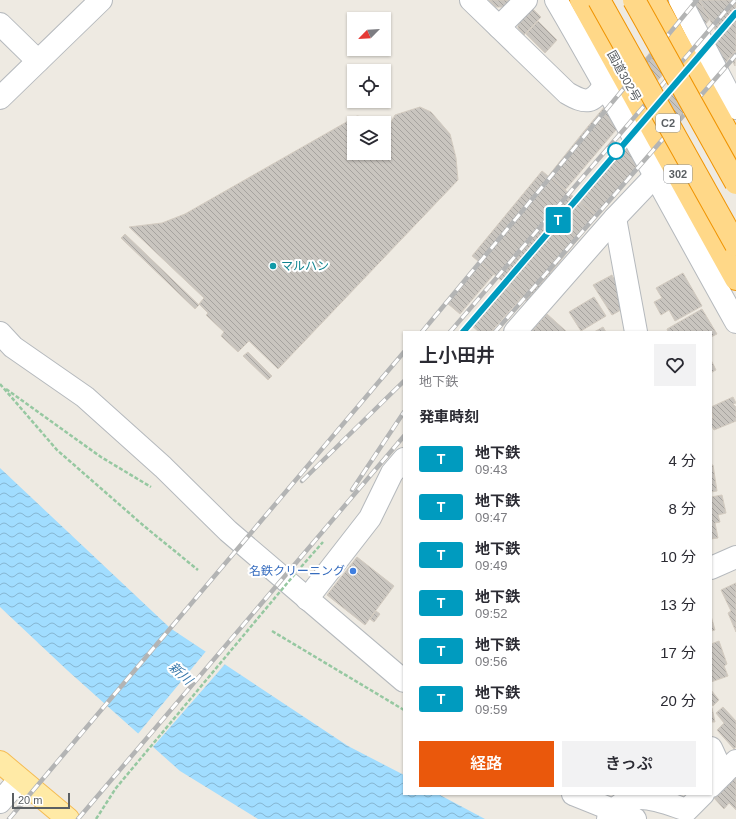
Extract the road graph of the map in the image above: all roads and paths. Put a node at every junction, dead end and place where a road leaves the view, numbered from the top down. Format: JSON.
{"nodes":[{"id":1,"x":100,"y":0,"type":"edge"},
{"id":2,"x":471,"y":0,"type":"edge"},
{"id":3,"x":526,"y":0,"type":"edge"},
{"id":4,"x":556,"y":0,"type":"edge"},
{"id":5,"x":581,"y":0,"type":"edge"},
{"id":6,"x":599,"y":0,"type":"edge"},
{"id":7,"x":634,"y":0,"type":"edge"},
{"id":8,"x":654,"y":0,"type":"edge"},
{"id":9,"x":680,"y":0,"type":"edge"},
{"id":10,"x":0,"y":24,"type":"edge"},
{"id":11,"x":500,"y":27,"type":"junction"},
{"id":12,"x":601,"y":36,"type":"junction"},
{"id":13,"x":38,"y":61,"type":"junction"},
{"id":14,"x":593,"y":62,"type":"junction"},
{"id":15,"x":605,"y":84,"type":"junction"},
{"id":16,"x":0,"y":98,"type":"edge"},
{"id":17,"x":735,"y":104,"type":"edge"},
{"id":18,"x":736,"y":148,"type":"edge"},
{"id":19,"x":654,"y":177,"type":"junction"},
{"id":20,"x":736,"y":183,"type":"edge"},
{"id":21,"x":615,"y":218,"type":"junction"},
{"id":22,"x":736,"y":245,"type":"edge"},
{"id":23,"x":736,"y":279,"type":"edge"},
{"id":24,"x":736,"y":322,"type":"edge"},
{"id":25,"x":516,"y":331,"type":"edge"},
{"id":26,"x":636,"y":331,"type":"edge"},
{"id":27,"x":0,"y":333,"type":"edge"},
{"id":28,"x":1,"y":385,"type":"edge"},
{"id":29,"x":403,"y":460,"type":"edge"},
{"id":30,"x":154,"y":488,"type":"dead end"},
{"id":31,"x":326,"y":538,"type":"dead end"},
{"id":32,"x":736,"y":557,"type":"edge"},
{"id":33,"x":712,"y":568,"type":"edge"},
{"id":34,"x":198,"y":570,"type":"dead end"},
{"id":35,"x":307,"y":599,"type":"junction"},
{"id":36,"x":272,"y":631,"type":"dead end"},
{"id":37,"x":403,"y":680,"type":"edge"},
{"id":38,"x":403,"y":709,"type":"edge"},
{"id":39,"x":712,"y":750,"type":"edge"},
{"id":40,"x":0,"y":762,"type":"edge"},
{"id":41,"x":723,"y":774,"type":"edge"},
{"id":42,"x":19,"y":780,"type":"junction"},
{"id":43,"x":576,"y":795,"type":"edge"},
{"id":44,"x":702,"y":795,"type":"edge"},
{"id":45,"x":0,"y":802,"type":"edge"},
{"id":46,"x":615,"y":810,"type":"edge"},
{"id":47,"x":68,"y":819,"type":"edge"},
{"id":48,"x":96,"y":819,"type":"edge"}],
"edges":[{"from":1,"to":13,"type":"street"},
{"from":2,"to":11,"type":"street"},
{"from":3,"to":11,"type":"street"},
{"from":4,"to":14,"type":"street"},
{"from":5,"to":12,"type":"highway","name":"国道302号","number":"302"},
{"from":6,"to":22,"type":"highway","number":"C2","bridge":true},
{"from":7,"to":20,"type":"highway","number":"C2","bridge":true},
{"from":8,"to":18,"type":"highway"},
{"from":9,"to":17,"type":"street"},
{"from":10,"to":13,"type":"street"},
{"from":11,"to":15,"type":"street"},
{"from":12,"to":14,"type":"street"},
{"from":12,"to":23,"type":"highway","name":"国道302号","number":"302"},
{"from":13,"to":16,"type":"street"},
{"from":14,"to":15,"type":"street"},
{"from":15,"to":19,"type":"street"},
{"from":19,"to":21,"type":"street"},
{"from":19,"to":24,"type":"street"},
{"from":21,"to":25,"type":"street"},
{"from":21,"to":26,"type":"street"},
{"from":27,"to":35,"type":"street"},
{"from":28,"to":30,"type":"path"},
{"from":28,"to":34,"type":"path"},
{"from":29,"to":35,"type":"street"},
{"from":31,"to":48,"type":"path","bridge":true},
{"from":32,"to":33,"type":"street"},
{"from":35,"to":37,"type":"street"},
{"from":36,"to":38,"type":"path"},
{"from":39,"to":41,"type":"street"},
{"from":40,"to":42,"type":"main road"},
{"from":42,"to":45,"type":"street"},
{"from":42,"to":47,"type":"main road"},
{"from":43,"to":46,"type":"street"},
{"from":44,"to":46,"type":"street"}]}
